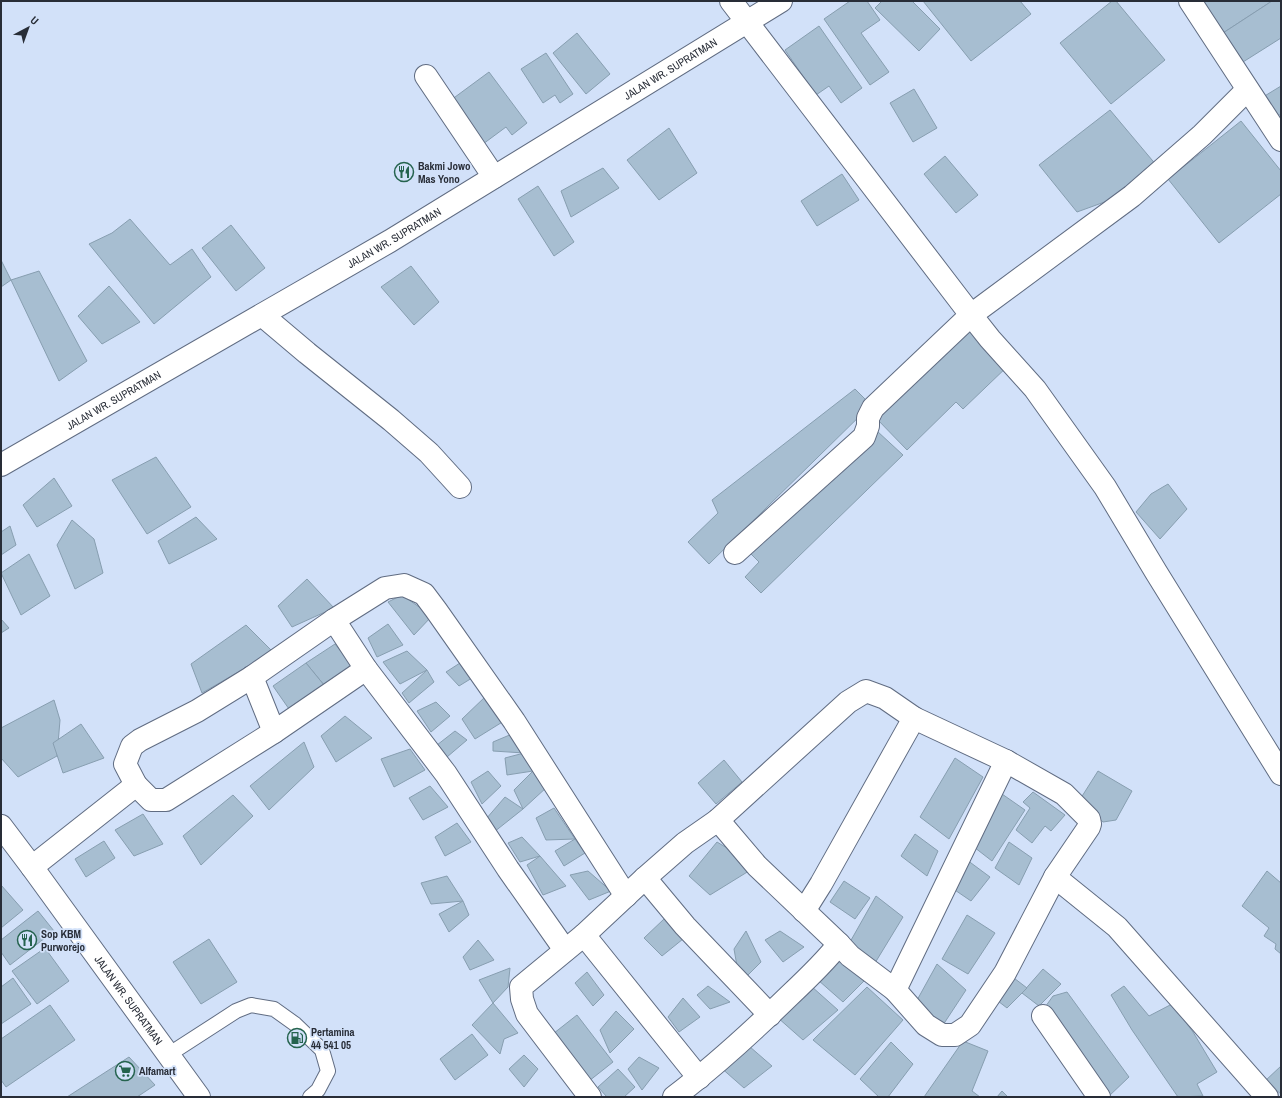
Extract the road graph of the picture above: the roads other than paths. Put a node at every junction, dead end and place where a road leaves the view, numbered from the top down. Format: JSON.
{"nodes":[{"id":1,"x":731,"y":1,"type":"edge"},
{"id":2,"x":781,"y":1,"type":"edge"},
{"id":3,"x":1190,"y":1,"type":"edge"},
{"id":4,"x":746,"y":22,"type":"junction"},
{"id":5,"x":426,"y":76,"type":"dead end"},
{"id":6,"x":1247,"y":90,"type":"junction"},
{"id":7,"x":1281,"y":140,"type":"edge"},
{"id":8,"x":494,"y":177,"type":"junction"},
{"id":9,"x":262,"y":315,"type":"junction"},
{"id":10,"x":971,"y":315,"type":"junction"},
{"id":11,"x":1,"y":466,"type":"edge"},
{"id":12,"x":460,"y":487,"type":"dead end"},
{"id":13,"x":735,"y":553,"type":"dead end"},
{"id":14,"x":334,"y":620,"type":"junction"},
{"id":15,"x":366,"y":669,"type":"junction"},
{"id":16,"x":252,"y":677,"type":"junction"},
{"id":17,"x":914,"y":718,"type":"junction"},
{"id":18,"x":274,"y":732,"type":"junction"},
{"id":19,"x":1006,"y":761,"type":"junction"},
{"id":20,"x":1281,"y":774,"type":"edge"},
{"id":21,"x":136,"y":785,"type":"junction"},
{"id":22,"x":718,"y":820,"type":"junction"},
{"id":23,"x":1,"y":826,"type":"edge"},
{"id":24,"x":32,"y":867,"type":"junction"},
{"id":25,"x":1055,"y":877,"type":"junction"},
{"id":26,"x":645,"y":878,"type":"junction"},
{"id":27,"x":626,"y":896,"type":"junction"},
{"id":28,"x":804,"y":911,"type":"junction"},
{"id":29,"x":584,"y":935,"type":"junction"},
{"id":30,"x":839,"y":944,"type":"junction"},
{"id":31,"x":565,"y":950,"type":"junction"},
{"id":32,"x":895,"y":990,"type":"junction"},
{"id":33,"x":770,"y":1015,"type":"junction"},
{"id":34,"x":1043,"y":1016,"type":"dead end"},
{"id":35,"x":168,"y":1055,"type":"junction"},
{"id":36,"x":699,"y":1078,"type":"junction"},
{"id":37,"x":199,"y":1097,"type":"edge"},
{"id":38,"x":310,"y":1097,"type":"edge"},
{"id":39,"x":590,"y":1097,"type":"edge"},
{"id":40,"x":674,"y":1097,"type":"edge"},
{"id":41,"x":1099,"y":1097,"type":"edge"},
{"id":42,"x":1267,"y":1097,"type":"edge"}],
"edges":[{"from":1,"to":4,"type":"street"},
{"from":2,"to":4,"type":"street","name":"JALAN WR. SUPRATMAN"},
{"from":3,"to":6,"type":"street"},
{"from":4,"to":8,"type":"street","name":"JALAN WR. SUPRATMAN"},
{"from":4,"to":10,"type":"street"},
{"from":5,"to":8,"type":"street"},
{"from":6,"to":7,"type":"street"},
{"from":6,"to":10,"type":"street"},
{"from":8,"to":9,"type":"street","name":"JALAN WR. SUPRATMAN"},
{"from":9,"to":11,"type":"street","name":"JALAN WR. SUPRATMAN"},
{"from":9,"to":12,"type":"street"},
{"from":10,"to":13,"type":"street"},
{"from":10,"to":20,"type":"street"},
{"from":14,"to":15,"type":"street"},
{"from":14,"to":16,"type":"street"},
{"from":14,"to":27,"type":"street"},
{"from":15,"to":18,"type":"street"},
{"from":15,"to":31,"type":"street"},
{"from":16,"to":18,"type":"street"},
{"from":16,"to":21,"type":"street"},
{"from":17,"to":19,"type":"street"},
{"from":17,"to":22,"type":"street"},
{"from":17,"to":28,"type":"street"},
{"from":18,"to":21,"type":"street"},
{"from":19,"to":25,"type":"street"},
{"from":19,"to":32,"type":"street"},
{"from":21,"to":24,"type":"street"},
{"from":22,"to":26,"type":"street"},
{"from":22,"to":28,"type":"street"},
{"from":23,"to":24,"type":"street","name":"JALAN WR. SUPRATMAN"},
{"from":24,"to":35,"type":"street","name":"JALAN WR. SUPRATMAN"},
{"from":25,"to":32,"type":"street"},
{"from":25,"to":42,"type":"street"},
{"from":26,"to":27,"type":"street"},
{"from":26,"to":33,"type":"street"},
{"from":27,"to":29,"type":"street"},
{"from":28,"to":30,"type":"street"},
{"from":29,"to":31,"type":"street"},
{"from":29,"to":36,"type":"street"},
{"from":30,"to":32,"type":"street"},
{"from":30,"to":33,"type":"street"},
{"from":31,"to":39,"type":"street"},
{"from":33,"to":36,"type":"street"},
{"from":34,"to":41,"type":"street"},
{"from":35,"to":37,"type":"street","name":"JALAN WR. SUPRATMAN"},
{"from":35,"to":38,"type":"lane"},
{"from":36,"to":40,"type":"street"}]}
